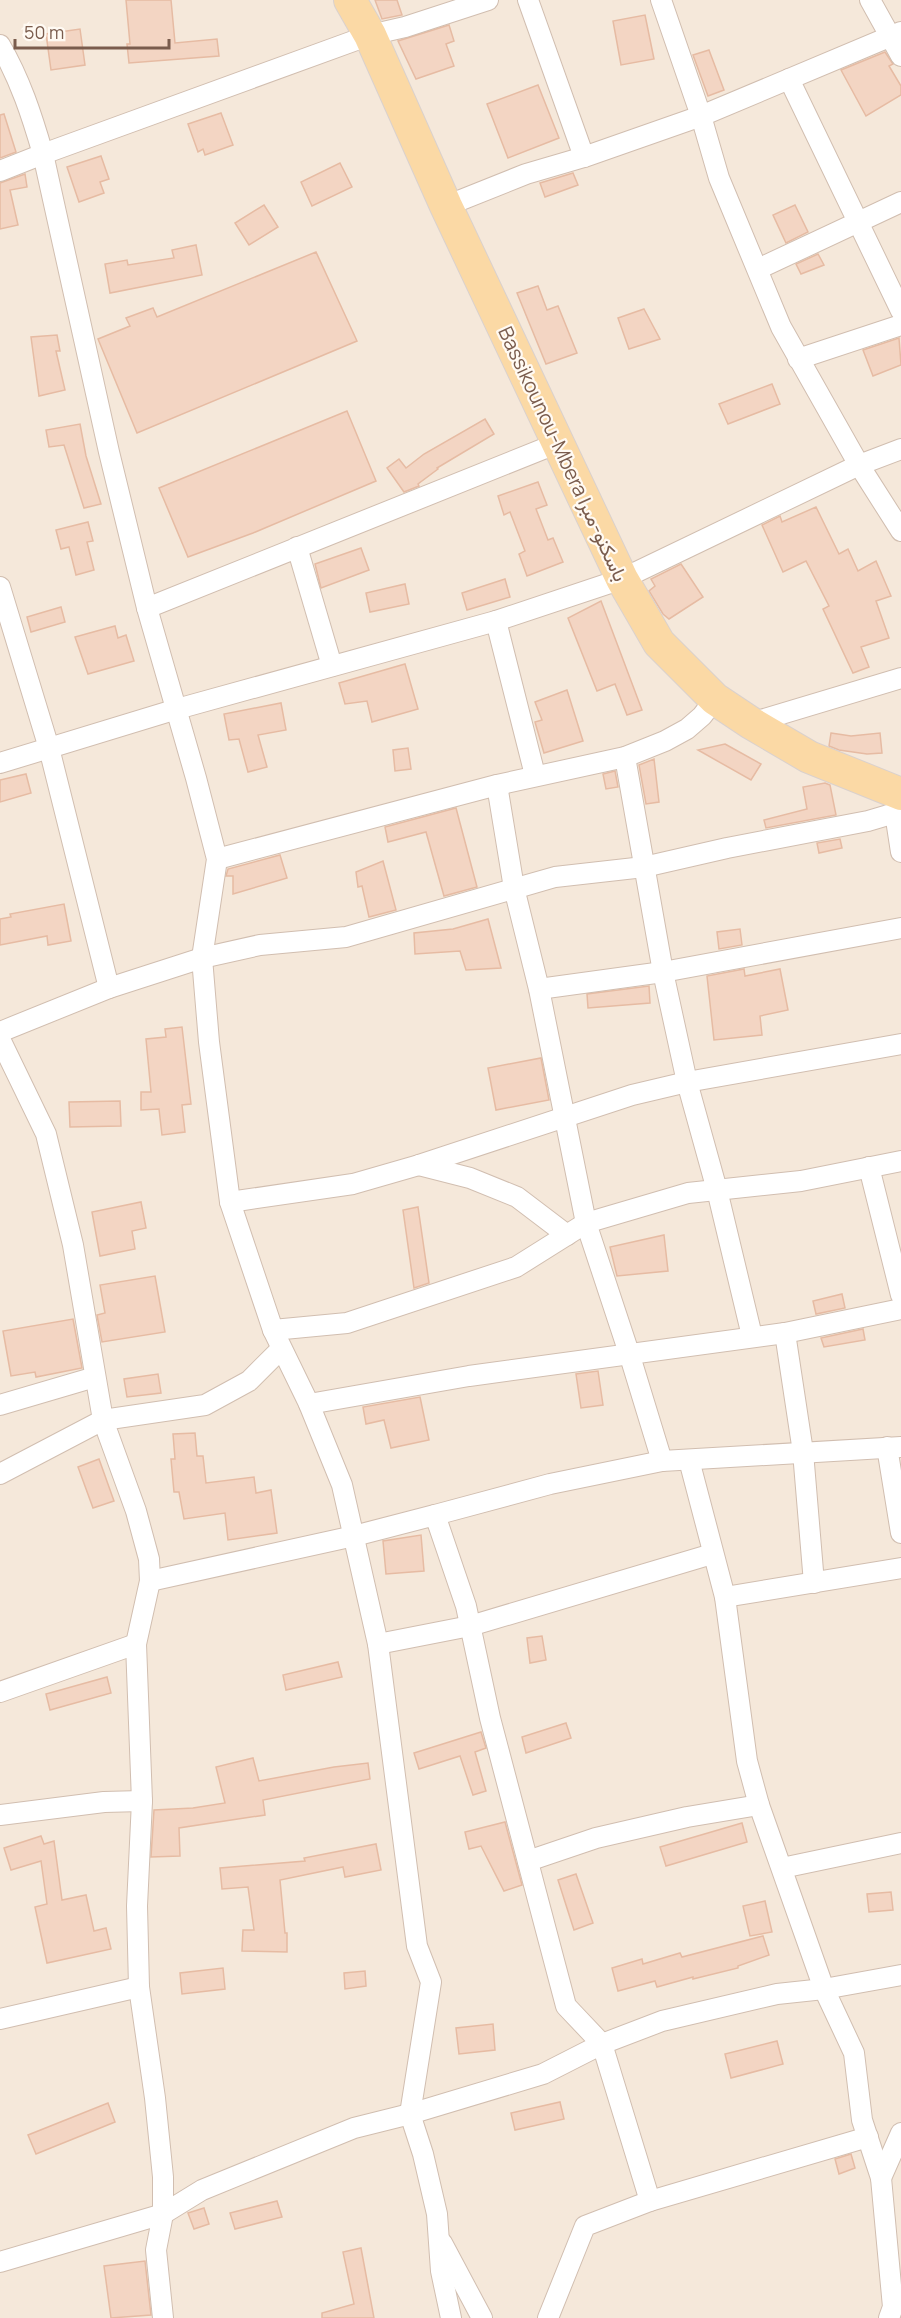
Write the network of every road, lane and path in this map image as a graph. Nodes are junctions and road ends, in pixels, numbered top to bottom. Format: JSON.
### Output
{"nodes":[{"id":1,"x":350,"y":0,"type":"edge"},
{"id":2,"x":488,"y":0,"type":"edge"},
{"id":3,"x":528,"y":0,"type":"edge"},
{"id":4,"x":661,"y":0,"type":"edge"},
{"id":5,"x":870,"y":0,"type":"edge"},
{"id":6,"x":895,"y":34,"type":"edge"},
{"id":7,"x":370,"y":35,"type":"junction"},
{"id":8,"x":0,"y":45,"type":"edge"},
{"id":9,"x":901,"y":56,"type":"edge"},
{"id":10,"x":789,"y":79,"type":"junction"},
{"id":11,"x":701,"y":116,"type":"junction"},
{"id":12,"x":43,"y":154,"type":"junction"},
{"id":13,"x":584,"y":157,"type":"junction"},
{"id":14,"x":0,"y":171,"type":"edge"},
{"id":15,"x":901,"y":202,"type":"edge"},
{"id":16,"x":446,"y":206,"type":"junction"},
{"id":17,"x":859,"y":222,"type":"junction"},
{"id":18,"x":758,"y":269,"type":"junction"},
{"id":19,"x":901,"y":311,"type":"edge"},
{"id":20,"x":901,"y":325,"type":"edge"},
{"id":21,"x":798,"y":359,"type":"junction"},
{"id":22,"x":558,"y":443,"type":"junction"},
{"id":23,"x":901,"y":449,"type":"edge"},
{"id":24,"x":859,"y":465,"type":"junction"},
{"id":25,"x":901,"y":531,"type":"edge"},
{"id":26,"x":297,"y":547,"type":"junction"},
{"id":27,"x":622,"y":579,"type":"junction"},
{"id":28,"x":0,"y":587,"type":"edge"},
{"id":29,"x":147,"y":608,"type":"junction"},
{"id":30,"x":496,"y":621,"type":"junction"},
{"id":31,"x":332,"y":666,"type":"junction"},
{"id":32,"x":901,"y":678,"type":"edge"},
{"id":33,"x":715,"y":699,"type":"junction"},
{"id":34,"x":177,"y":709,"type":"junction"},
{"id":35,"x":751,"y":723,"type":"junction"},
{"id":36,"x":49,"y":748,"type":"junction"},
{"id":37,"x":625,"y":757,"type":"junction"},
{"id":38,"x":0,"y":763,"type":"edge"},
{"id":39,"x":535,"y":775,"type":"junction"},
{"id":40,"x":497,"y":785,"type":"junction"},
{"id":41,"x":899,"y":803,"type":"edge"},
{"id":42,"x":901,"y":852,"type":"edge"},
{"id":43,"x":217,"y":859,"type":"junction"},
{"id":44,"x":644,"y":867,"type":"junction"},
{"id":45,"x":514,"y":888,"type":"junction"},
{"id":46,"x":901,"y":928,"type":"edge"},
{"id":47,"x":202,"y":958,"type":"junction"},
{"id":48,"x":663,"y":972,"type":"junction"},
{"id":49,"x":110,"y":988,"type":"junction"},
{"id":50,"x":539,"y":989,"type":"junction"},
{"id":51,"x":0,"y":1032,"type":"edge"},
{"id":52,"x":0,"y":1039,"type":"edge"},
{"id":53,"x":901,"y":1044,"type":"edge"},
{"id":54,"x":687,"y":1082,"type":"junction"},
{"id":55,"x":565,"y":1119,"type":"junction"},
{"id":56,"x":901,"y":1161,"type":"edge"},
{"id":57,"x":419,"y":1165,"type":"junction"},
{"id":58,"x":869,"y":1167,"type":"junction"},
{"id":59,"x":717,"y":1190,"type":"junction"},
{"id":60,"x":230,"y":1202,"type":"junction"},
{"id":61,"x":586,"y":1223,"type":"junction"},
{"id":62,"x":567,"y":1235,"type":"junction"},
{"id":63,"x":901,"y":1295,"type":"edge"},
{"id":64,"x":901,"y":1309,"type":"edge"},
{"id":65,"x":273,"y":1330,"type":"junction"},
{"id":66,"x":785,"y":1333,"type":"junction"},
{"id":67,"x":752,"y":1336,"type":"junction"},
{"id":68,"x":281,"y":1349,"type":"junction"},
{"id":69,"x":629,"y":1353,"type":"junction"},
{"id":70,"x":95,"y":1377,"type":"junction"},
{"id":71,"x":309,"y":1404,"type":"junction"},
{"id":72,"x":0,"y":1405,"type":"edge"},
{"id":73,"x":103,"y":1420,"type":"junction"},
{"id":74,"x":894,"y":1447,"type":"edge"},
{"id":75,"x":803,"y":1452,"type":"junction"},
{"id":76,"x":689,"y":1460,"type":"junction"},
{"id":77,"x":662,"y":1461,"type":"junction"},
{"id":78,"x":0,"y":1474,"type":"edge"},
{"id":79,"x":435,"y":1515,"type":"junction"},
{"id":80,"x":901,"y":1533,"type":"edge"},
{"id":81,"x":354,"y":1536,"type":"junction"},
{"id":82,"x":712,"y":1554,"type":"junction"},
{"id":83,"x":901,"y":1568,"type":"edge"},
{"id":84,"x":150,"y":1581,"type":"junction"},
{"id":85,"x":814,"y":1583,"type":"junction"},
{"id":86,"x":725,"y":1597,"type":"junction"},
{"id":87,"x":470,"y":1626,"type":"junction"},
{"id":88,"x":136,"y":1644,"type":"junction"},
{"id":89,"x":378,"y":1644,"type":"junction"},
{"id":90,"x":0,"y":1692,"type":"edge"},
{"id":91,"x":142,"y":1801,"type":"junction"},
{"id":92,"x":759,"y":1805,"type":"junction"},
{"id":93,"x":0,"y":1815,"type":"edge"},
{"id":94,"x":901,"y":1843,"type":"edge"},
{"id":95,"x":528,"y":1860,"type":"junction"},
{"id":96,"x":782,"y":1868,"type":"junction"},
{"id":97,"x":901,"y":1975,"type":"edge"},
{"id":98,"x":140,"y":1987,"type":"junction"},
{"id":99,"x":824,"y":1989,"type":"junction"},
{"id":100,"x":0,"y":2019,"type":"edge"},
{"id":101,"x":602,"y":2044,"type":"junction"},
{"id":102,"x":410,"y":2114,"type":"junction"},
{"id":103,"x":901,"y":2133,"type":"edge"},
{"id":104,"x":867,"y":2137,"type":"junction"},
{"id":105,"x":901,"y":2169,"type":"edge"},
{"id":106,"x":881,"y":2178,"type":"junction"},
{"id":107,"x":650,"y":2201,"type":"junction"},
{"id":108,"x":163,"y":2214,"type":"junction"},
{"id":109,"x":440,"y":2239,"type":"junction"},
{"id":110,"x":0,"y":2262,"type":"edge"},
{"id":111,"x":894,"y":2311,"type":"edge"},
{"id":112,"x":163,"y":2318,"type":"edge"},
{"id":113,"x":451,"y":2318,"type":"edge"},
{"id":114,"x":482,"y":2318,"type":"edge"},
{"id":115,"x":548,"y":2318,"type":"edge"}],
"edges":[{"from":1,"to":7,"type":"main road","name":"Bassikounou-Mbera باسكنو-مبرا"},
{"from":2,"to":7,"type":"street"},
{"from":3,"to":13,"type":"street"},
{"from":4,"to":11,"type":"street"},
{"from":5,"to":6,"type":"street"},
{"from":6,"to":9,"type":"street"},
{"from":6,"to":10,"type":"street"},
{"from":7,"to":12,"type":"street"},
{"from":7,"to":16,"type":"main road","name":"Bassikounou-Mbera باسكنو-مبرا"},
{"from":8,"to":12,"type":"street"},
{"from":10,"to":11,"type":"street"},
{"from":10,"to":17,"type":"street"},
{"from":11,"to":13,"type":"street"},
{"from":11,"to":18,"type":"street"},
{"from":12,"to":14,"type":"street"},
{"from":12,"to":29,"type":"street"},
{"from":13,"to":16,"type":"street"},
{"from":15,"to":17,"type":"street"},
{"from":16,"to":22,"type":"main road","name":"Bassikounou-Mbera باسكنو-مبرا"},
{"from":17,"to":18,"type":"street"},
{"from":17,"to":19,"type":"street"},
{"from":18,"to":21,"type":"street"},
{"from":20,"to":21,"type":"street"},
{"from":21,"to":24,"type":"street"},
{"from":22,"to":26,"type":"street"},
{"from":22,"to":27,"type":"main road","name":"Bassikounou-Mbera باسكنو-مبرا"},
{"from":23,"to":24,"type":"street"},
{"from":24,"to":25,"type":"street"},
{"from":24,"to":27,"type":"street"},
{"from":26,"to":29,"type":"street"},
{"from":26,"to":31,"type":"street"},
{"from":27,"to":30,"type":"street"},
{"from":27,"to":33,"type":"main road","name":"Bassikounou-Mbera باسكنو-مبرا"},
{"from":28,"to":36,"type":"street"},
{"from":29,"to":34,"type":"street"},
{"from":30,"to":31,"type":"street"},
{"from":30,"to":39,"type":"street"},
{"from":31,"to":34,"type":"street"},
{"from":32,"to":35,"type":"street"},
{"from":33,"to":35,"type":"main road","name":"Bassikounou-Mbera باسكنو-مبرا"},
{"from":33,"to":37,"type":"street"},
{"from":34,"to":36,"type":"street"},
{"from":34,"to":43,"type":"street"},
{"from":35,"to":41,"type":"main road","name":"Bassikounou-Mbera باسكنو-مبرا"},
{"from":36,"to":38,"type":"street"},
{"from":36,"to":49,"type":"street"},
{"from":37,"to":39,"type":"street"},
{"from":37,"to":44,"type":"street"},
{"from":39,"to":40,"type":"street"},
{"from":40,"to":43,"type":"street"},
{"from":40,"to":45,"type":"street"},
{"from":41,"to":42,"type":"street"},
{"from":41,"to":44,"type":"street"},
{"from":43,"to":47,"type":"street"},
{"from":44,"to":45,"type":"street"},
{"from":44,"to":48,"type":"street"},
{"from":45,"to":47,"type":"street"},
{"from":45,"to":50,"type":"street"},
{"from":46,"to":48,"type":"street"},
{"from":47,"to":49,"type":"street"},
{"from":47,"to":60,"type":"street"},
{"from":48,"to":50,"type":"street"},
{"from":48,"to":54,"type":"street"},
{"from":49,"to":51,"type":"street"},
{"from":50,"to":55,"type":"street"},
{"from":52,"to":70,"type":"street"},
{"from":53,"to":54,"type":"street"},
{"from":54,"to":55,"type":"street"},
{"from":54,"to":59,"type":"street"},
{"from":55,"to":57,"type":"street"},
{"from":55,"to":61,"type":"street"},
{"from":56,"to":58,"type":"street"},
{"from":57,"to":60,"type":"street"},
{"from":57,"to":62,"type":"street"},
{"from":58,"to":59,"type":"street"},
{"from":58,"to":63,"type":"street"},
{"from":59,"to":61,"type":"street"},
{"from":59,"to":67,"type":"street"},
{"from":60,"to":65,"type":"street"},
{"from":61,"to":62,"type":"street"},
{"from":61,"to":69,"type":"street"},
{"from":62,"to":65,"type":"street"},
{"from":64,"to":66,"type":"street"},
{"from":65,"to":68,"type":"street"},
{"from":66,"to":67,"type":"street"},
{"from":66,"to":75,"type":"street"},
{"from":67,"to":69,"type":"street"},
{"from":68,"to":71,"type":"street"},
{"from":68,"to":73,"type":"street"},
{"from":69,"to":71,"type":"street"},
{"from":69,"to":77,"type":"street"},
{"from":70,"to":72,"type":"street"},
{"from":70,"to":73,"type":"street"},
{"from":71,"to":81,"type":"street"},
{"from":73,"to":78,"type":"street"},
{"from":73,"to":84,"type":"street"},
{"from":74,"to":75,"type":"street"},
{"from":74,"to":80,"type":"street"},
{"from":75,"to":76,"type":"street"},
{"from":75,"to":85,"type":"street"},
{"from":76,"to":77,"type":"street"},
{"from":76,"to":82,"type":"street"},
{"from":77,"to":79,"type":"street"},
{"from":79,"to":81,"type":"street"},
{"from":79,"to":87,"type":"street"},
{"from":81,"to":84,"type":"street"},
{"from":81,"to":89,"type":"street"},
{"from":82,"to":86,"type":"street"},
{"from":82,"to":87,"type":"street"},
{"from":83,"to":85,"type":"street"},
{"from":84,"to":88,"type":"street"},
{"from":85,"to":86,"type":"street"},
{"from":86,"to":92,"type":"street"},
{"from":87,"to":89,"type":"street"},
{"from":87,"to":95,"type":"street"},
{"from":88,"to":90,"type":"street"},
{"from":88,"to":91,"type":"street"},
{"from":89,"to":102,"type":"street"},
{"from":91,"to":93,"type":"street"},
{"from":91,"to":98,"type":"street"},
{"from":92,"to":95,"type":"street"},
{"from":92,"to":96,"type":"street"},
{"from":94,"to":96,"type":"street"},
{"from":95,"to":101,"type":"street"},
{"from":96,"to":99,"type":"street"},
{"from":97,"to":99,"type":"street"},
{"from":98,"to":100,"type":"street"},
{"from":98,"to":108,"type":"street"},
{"from":99,"to":101,"type":"street"},
{"from":99,"to":104,"type":"street"},
{"from":101,"to":102,"type":"street"},
{"from":101,"to":107,"type":"street"},
{"from":102,"to":108,"type":"street"},
{"from":102,"to":109,"type":"street"},
{"from":103,"to":106,"type":"street"},
{"from":104,"to":106,"type":"street"},
{"from":104,"to":107,"type":"street"},
{"from":105,"to":106,"type":"street"},
{"from":106,"to":111,"type":"street"},
{"from":107,"to":115,"type":"street"},
{"from":108,"to":110,"type":"street"},
{"from":108,"to":112,"type":"street"},
{"from":109,"to":113,"type":"street"},
{"from":109,"to":114,"type":"street"}]}
